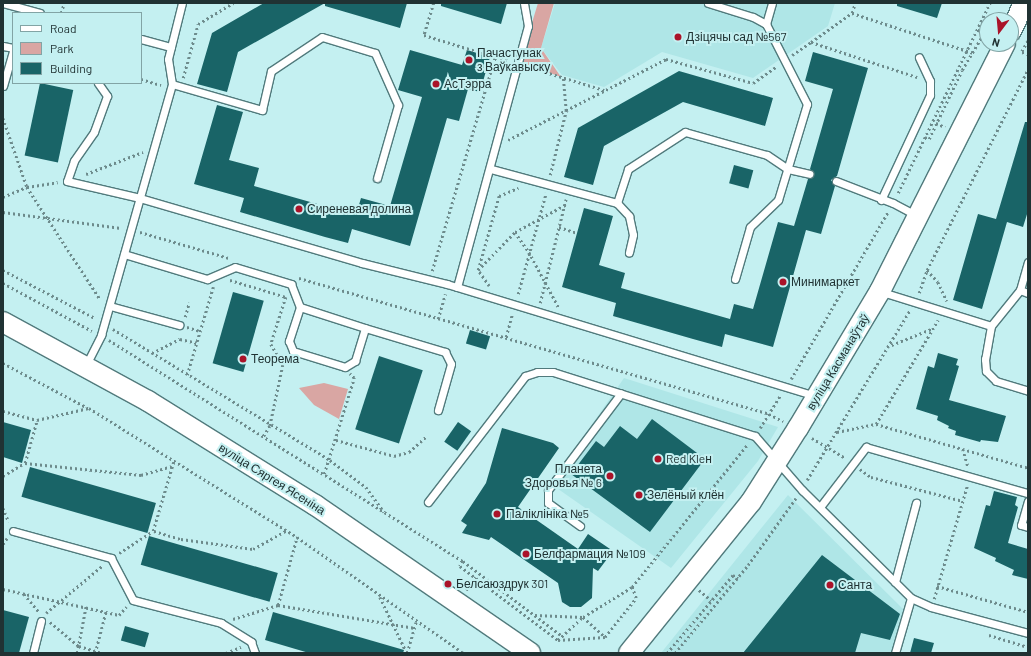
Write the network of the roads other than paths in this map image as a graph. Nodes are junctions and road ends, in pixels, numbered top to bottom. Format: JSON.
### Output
{"nodes":[{"id":1,"x":3,"y":3,"type":"edge"},
{"id":2,"x":182,"y":3,"type":"edge"},
{"id":3,"x":524,"y":3,"type":"edge"},
{"id":4,"x":708,"y":3,"type":"edge"},
{"id":5,"x":772,"y":3,"type":"edge"},
{"id":6,"x":1024,"y":3,"type":"edge"},
{"id":7,"x":36,"y":12,"type":"edge"},
{"id":8,"x":1019,"y":14,"type":"edge"},
{"id":9,"x":766,"y":24,"type":"junction"},
{"id":10,"x":142,"y":39,"type":"edge"},
{"id":11,"x":170,"y":47,"type":"junction"},
{"id":12,"x":1001,"y":52,"type":"edge"},
{"id":13,"x":12,"y":54,"type":"edge"},
{"id":14,"x":918,"y":57,"type":"dead end"},
{"id":15,"x":99,"y":84,"type":"edge"},
{"id":16,"x":3,"y":86,"type":"edge"},
{"id":17,"x":172,"y":86,"type":"junction"},
{"id":18,"x":491,"y":169,"type":"junction"},
{"id":19,"x":788,"y":169,"type":"junction"},
{"id":20,"x":809,"y":174,"type":"dead end"},
{"id":21,"x":377,"y":178,"type":"dead end"},
{"id":22,"x":836,"y":181,"type":"dead end"},
{"id":23,"x":140,"y":198,"type":"junction"},
{"id":24,"x":881,"y":200,"type":"junction"},
{"id":25,"x":617,"y":203,"type":"junction"},
{"id":26,"x":918,"y":216,"type":"junction"},
{"id":27,"x":629,"y":253,"type":"dead end"},
{"id":28,"x":124,"y":254,"type":"junction"},
{"id":29,"x":1028,"y":262,"type":"edge"},
{"id":30,"x":735,"y":280,"type":"dead end"},
{"id":31,"x":457,"y":287,"type":"junction"},
{"id":32,"x":1020,"y":290,"type":"junction"},
{"id":33,"x":880,"y":291,"type":"junction"},
{"id":34,"x":1028,"y":293,"type":"edge"},
{"id":35,"x":107,"y":305,"type":"junction"},
{"id":36,"x":300,"y":308,"type":"junction"},
{"id":37,"x":3,"y":322,"type":"edge"},
{"id":38,"x":181,"y":326,"type":"road end"},
{"id":39,"x":991,"y":326,"type":"junction"},
{"id":40,"x":365,"y":328,"type":"junction"},
{"id":41,"x":86,"y":365,"type":"junction"},
{"id":42,"x":1028,"y":391,"type":"edge"},
{"id":43,"x":621,"y":393,"type":"junction"},
{"id":44,"x":818,"y":396,"type":"junction"},
{"id":45,"x":438,"y":410,"type":"dead end"},
{"id":46,"x":777,"y":463,"type":"junction"},
{"id":47,"x":1028,"y":493,"type":"edge"},
{"id":48,"x":1028,"y":501,"type":"edge"},
{"id":49,"x":428,"y":502,"type":"dead end"},
{"id":50,"x":916,"y":503,"type":"dead end"},
{"id":51,"x":820,"y":507,"type":"junction"},
{"id":52,"x":580,"y":526,"type":"dead end"},
{"id":53,"x":1028,"y":527,"type":"edge"},
{"id":54,"x":13,"y":531,"type":"dead end"},
{"id":55,"x":895,"y":582,"type":"junction"},
{"id":56,"x":911,"y":598,"type":"junction"},
{"id":57,"x":42,"y":618,"type":"road end"},
{"id":58,"x":1028,"y":634,"type":"edge"},
{"id":59,"x":33,"y":653,"type":"edge"},
{"id":60,"x":255,"y":653,"type":"edge"},
{"id":61,"x":530,"y":653,"type":"edge"},
{"id":62,"x":629,"y":653,"type":"edge"},
{"id":63,"x":895,"y":653,"type":"edge"}],
"edges":[{"from":1,"to":7,"type":"lane"},
{"from":2,"to":11,"type":"lane"},
{"from":3,"to":18,"type":"lane"},
{"from":4,"to":9,"type":"lane"},
{"from":5,"to":9,"type":"lane"},
{"from":6,"to":8,"type":"street"},
{"from":9,"to":19,"type":"lane"},
{"from":10,"to":11,"type":"lane"},
{"from":11,"to":17,"type":"lane"},
{"from":12,"to":26,"type":"street","name":"вуліца Касманаўтаў"},
{"from":13,"to":16,"type":"lane"},
{"from":14,"to":24,"type":"lane"},
{"from":15,"to":23,"type":"lane"},
{"from":17,"to":21,"type":"lane"},
{"from":17,"to":23,"type":"lane"},
{"from":18,"to":25,"type":"lane"},
{"from":18,"to":31,"type":"lane"},
{"from":19,"to":20,"type":"lane"},
{"from":19,"to":25,"type":"lane"},
{"from":19,"to":30,"type":"lane"},
{"from":22,"to":24,"type":"lane"},
{"from":23,"to":28,"type":"lane"},
{"from":23,"to":31,"type":"lane"},
{"from":24,"to":26,"type":"lane"},
{"from":25,"to":27,"type":"lane"},
{"from":26,"to":33,"type":"street","name":"вуліца Касманаўтаў"},
{"from":28,"to":35,"type":"lane"},
{"from":28,"to":36,"type":"lane"},
{"from":29,"to":32,"type":"lane"},
{"from":31,"to":44,"type":"lane"},
{"from":32,"to":34,"type":"lane"},
{"from":32,"to":39,"type":"lane"},
{"from":33,"to":39,"type":"lane"},
{"from":33,"to":44,"type":"street","name":"вуліца Касманаўтаў"},
{"from":35,"to":38,"type":"lane"},
{"from":35,"to":41,"type":"lane"},
{"from":36,"to":40,"type":"lane"},
{"from":36,"to":40,"type":"lane"},
{"from":37,"to":41,"type":"street","name":"вуліца Сяргея Ясеніна"},
{"from":39,"to":42,"type":"lane"},
{"from":40,"to":45,"type":"lane"},
{"from":41,"to":61,"type":"street","name":"вуліца Сяргея Ясеніна"},
{"from":43,"to":46,"type":"lane"},
{"from":43,"to":49,"type":"lane"},
{"from":43,"to":52,"type":"lane"},
{"from":44,"to":46,"type":"street","name":"вуліца Касманаўтаў"},
{"from":46,"to":51,"type":"lane"},
{"from":46,"to":62,"type":"street","name":"вуліца Касманаўтаў"},
{"from":47,"to":51,"type":"lane"},
{"from":48,"to":53,"type":"lane"},
{"from":50,"to":55,"type":"lane"},
{"from":51,"to":55,"type":"lane"},
{"from":54,"to":60,"type":"lane"},
{"from":55,"to":56,"type":"lane"},
{"from":56,"to":58,"type":"lane"},
{"from":56,"to":63,"type":"lane"},
{"from":57,"to":59,"type":"lane"}]}
